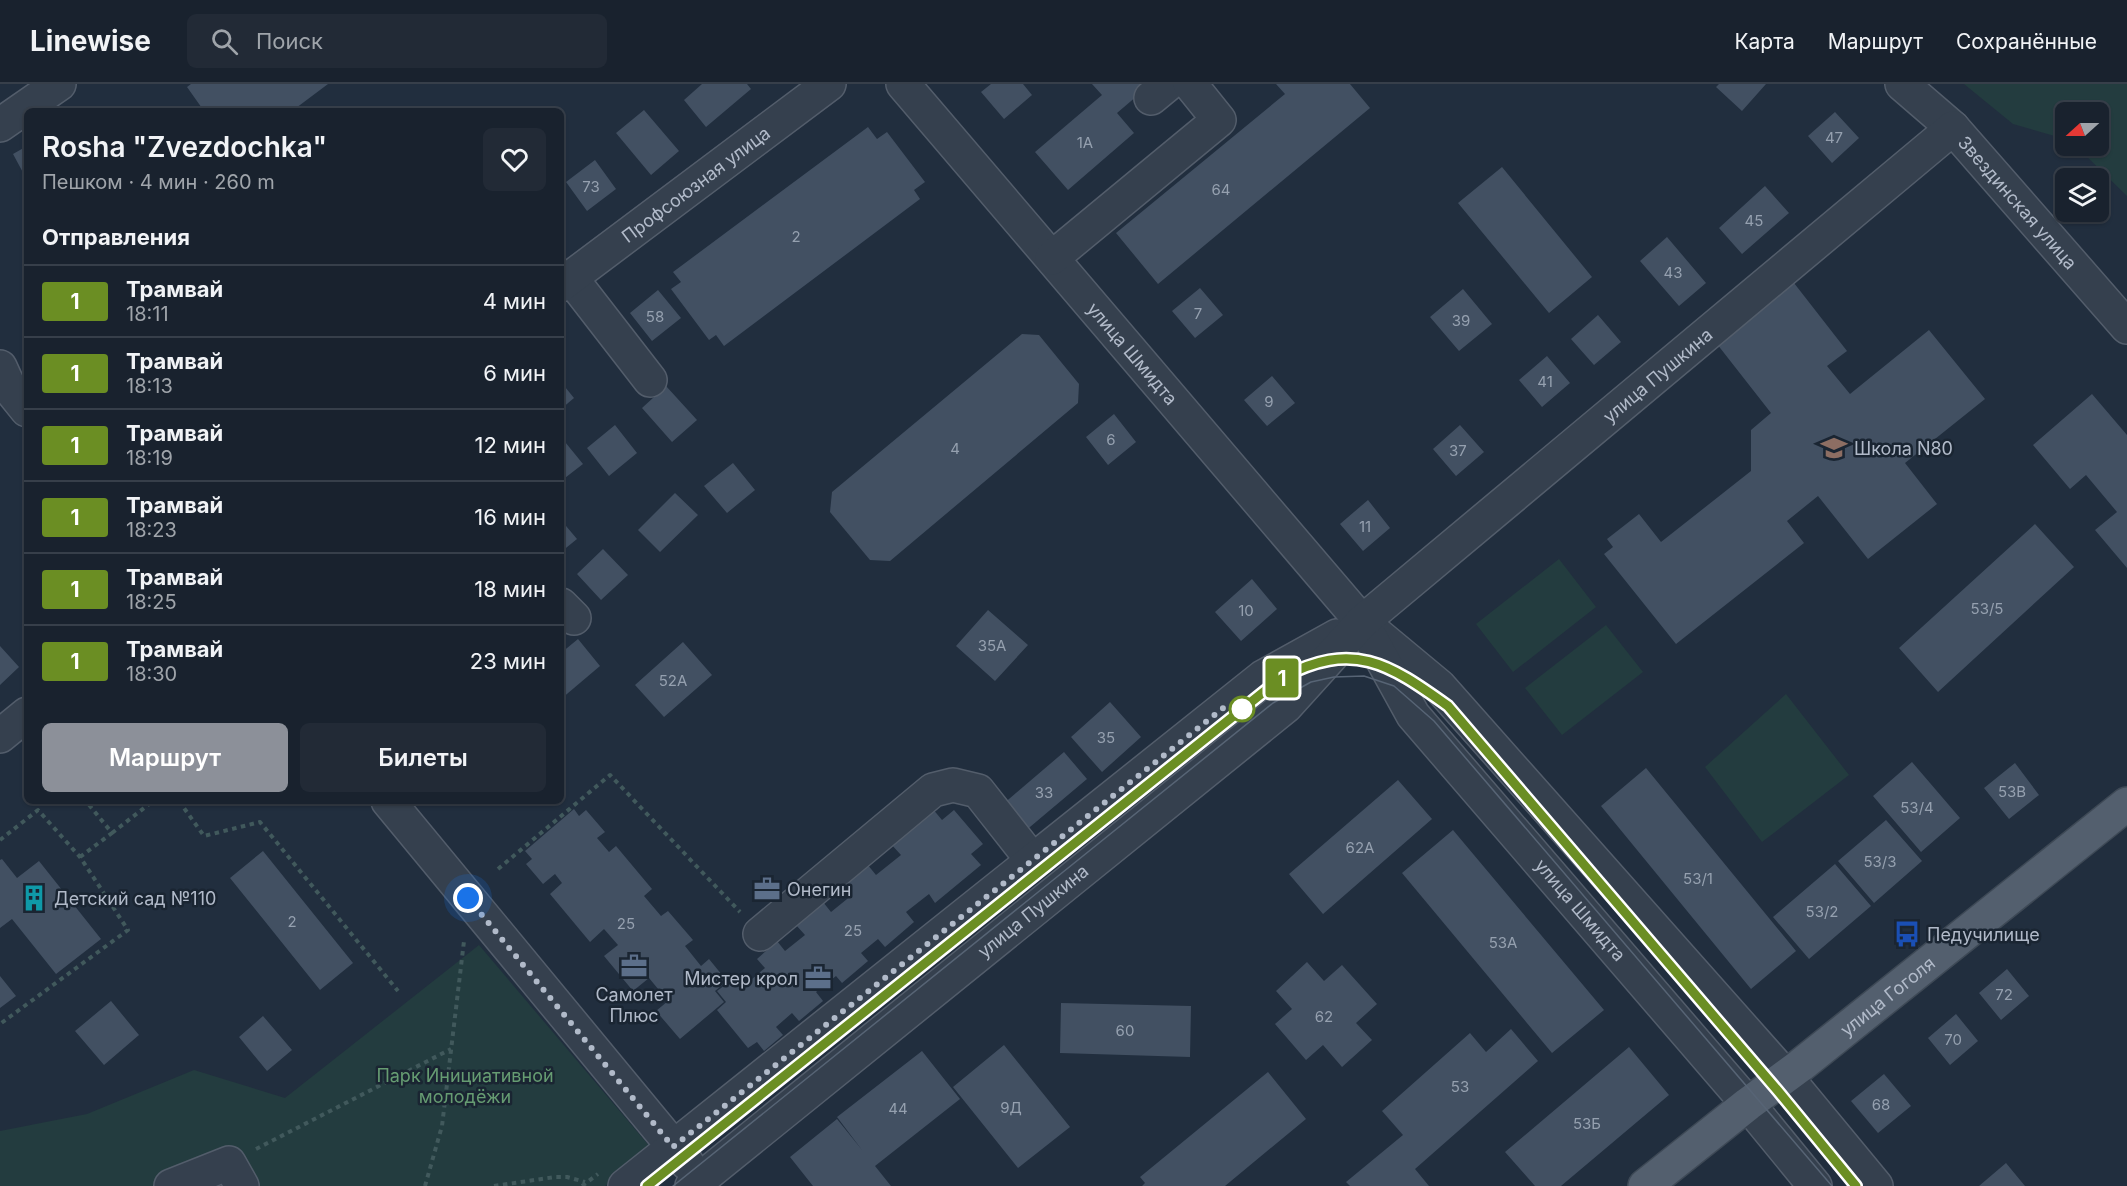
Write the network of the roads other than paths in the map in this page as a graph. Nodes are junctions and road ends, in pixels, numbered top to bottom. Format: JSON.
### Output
{"nodes":[{"id":1,"x":59,"y":84,"type":"edge"},
{"id":2,"x":829,"y":84,"type":"edge"},
{"id":3,"x":903,"y":84,"type":"edge"},
{"id":4,"x":1190,"y":84,"type":"edge"},
{"id":5,"x":1902,"y":84,"type":"edge"},
{"id":6,"x":24,"y":108,"type":"edge"},
{"id":7,"x":24,"y":108,"type":"edge"},
{"id":8,"x":0,"y":125,"type":"edge"},
{"id":9,"x":1953,"y":128,"type":"junction"},
{"id":10,"x":1052,"y":258,"type":"junction"},
{"id":11,"x":566,"y":281,"type":"edge"},
{"id":12,"x":2127,"y":327,"type":"edge"},
{"id":13,"x":0,"y":368,"type":"edge"},
{"id":14,"x":650,"y":380,"type":"dead end"},
{"id":15,"x":24,"y":406,"type":"edge"},
{"id":16,"x":1362,"y":622,"type":"junction"},
{"id":17,"x":24,"y":716,"type":"edge"},
{"id":18,"x":0,"y":736,"type":"edge"},
{"id":19,"x":390,"y":804,"type":"edge"},
{"id":20,"x":2127,"y":804,"type":"edge"},
{"id":21,"x":1033,"y":861,"type":"junction"},
{"id":22,"x":760,"y":934,"type":"road end"},
{"id":23,"x":1786,"y":1077,"type":"junction"},
{"id":24,"x":1748,"y":1104,"type":"junction"},
{"id":25,"x":673,"y":1147,"type":"junction"},
{"id":26,"x":235,"y":1175,"type":"edge"},
{"id":27,"x":699,"y":1184,"type":"edge"},
{"id":28,"x":171,"y":1186,"type":"edge"},
{"id":29,"x":625,"y":1186,"type":"edge"},
{"id":30,"x":1645,"y":1186,"type":"edge"},
{"id":31,"x":1815,"y":1186,"type":"edge"},
{"id":32,"x":1876,"y":1186,"type":"edge"}],
"edges":[{"from":1,"to":6,"type":"street"},
{"from":2,"to":11,"type":"street","name":"Профсоюзная улица"},
{"from":3,"to":10,"type":"street","name":"улица Шмидта"},
{"from":4,"to":10,"type":"street"},
{"from":5,"to":9,"type":"street","name":"Звездинская улица"},
{"from":7,"to":8,"type":"street"},
{"from":9,"to":12,"type":"street","name":"Звездинская улица"},
{"from":9,"to":16,"type":"street","name":"улица Пушкина"},
{"from":10,"to":16,"type":"street","name":"улица Шмидта"},
{"from":11,"to":14,"type":"street"},
{"from":13,"to":15,"type":"street"},
{"from":16,"to":21,"type":"street","name":"улица Пушкина"},
{"from":16,"to":23,"type":"street","name":"улица Шмидта"},
{"from":16,"to":24,"type":"street","name":"улица Шмидта"},
{"from":16,"to":27,"type":"street","name":"улица Пушкина"},
{"from":17,"to":18,"type":"street"},
{"from":19,"to":25,"type":"street"},
{"from":20,"to":23,"type":"main road","name":"улица Гоголя"},
{"from":21,"to":22,"type":"street"},
{"from":21,"to":25,"type":"street","name":"улица Пушкина"},
{"from":23,"to":24,"type":"main road","name":"улица Гоголя"},
{"from":23,"to":32,"type":"street","name":"улица Шмидта"},
{"from":24,"to":30,"type":"main road","name":"улица Гоголя"},
{"from":24,"to":31,"type":"street","name":"улица Шмидта"},
{"from":25,"to":27,"type":"street"},
{"from":25,"to":29,"type":"street","name":"улица Пушкина"},
{"from":26,"to":28,"type":"street"}]}
